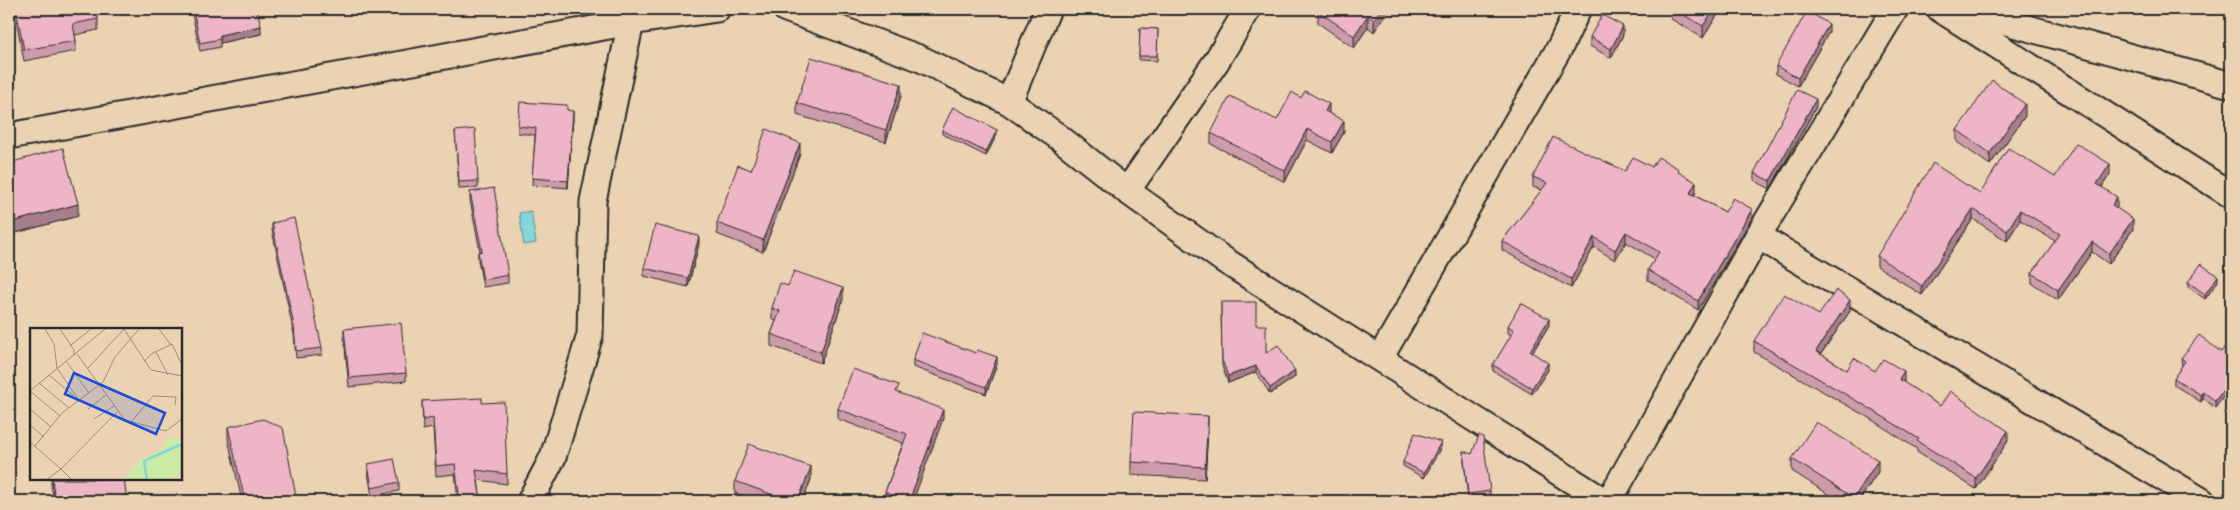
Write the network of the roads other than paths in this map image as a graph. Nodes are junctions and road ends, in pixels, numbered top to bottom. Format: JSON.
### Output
{"nodes":[{"id":1,"x":717,"y":9,"type":"edge"},
{"id":2,"x":786,"y":9,"type":"edge"},
{"id":3,"x":1048,"y":9,"type":"edge"},
{"id":4,"x":1248,"y":9,"type":"edge"},
{"id":5,"x":1578,"y":9,"type":"edge"},
{"id":6,"x":1895,"y":9,"type":"edge"},
{"id":7,"x":1940,"y":9,"type":"edge"},
{"id":8,"x":1960,"y":9,"type":"edge"},
{"id":9,"x":631,"y":22,"type":"junction"},
{"id":10,"x":2231,"y":85,"type":"edge"},
{"id":11,"x":1008,"y":102,"type":"junction"},
{"id":12,"x":9,"y":136,"type":"edge"},
{"id":13,"x":1127,"y":191,"type":"junction"},
{"id":14,"x":2231,"y":195,"type":"edge"},
{"id":15,"x":1758,"y":236,"type":"junction"},
{"id":16,"x":1380,"y":358,"type":"junction"},
{"id":17,"x":530,"y":501,"type":"edge"},
{"id":18,"x":1604,"y":501,"type":"edge"},
{"id":19,"x":1609,"y":501,"type":"edge"},
{"id":20,"x":2202,"y":501,"type":"edge"}],
"edges":[{"from":1,"to":9,"type":"street"},
{"from":2,"to":11,"type":"street"},
{"from":3,"to":11,"type":"street"},
{"from":4,"to":13,"type":"street"},
{"from":5,"to":16,"type":"street"},
{"from":6,"to":15,"type":"street"},
{"from":7,"to":14,"type":"street"},
{"from":8,"to":10,"type":"street"},
{"from":9,"to":12,"type":"street"},
{"from":9,"to":17,"type":"street"},
{"from":11,"to":13,"type":"street"},
{"from":13,"to":16,"type":"street"},
{"from":15,"to":19,"type":"street"},
{"from":15,"to":20,"type":"street"},
{"from":16,"to":18,"type":"street"}]}
